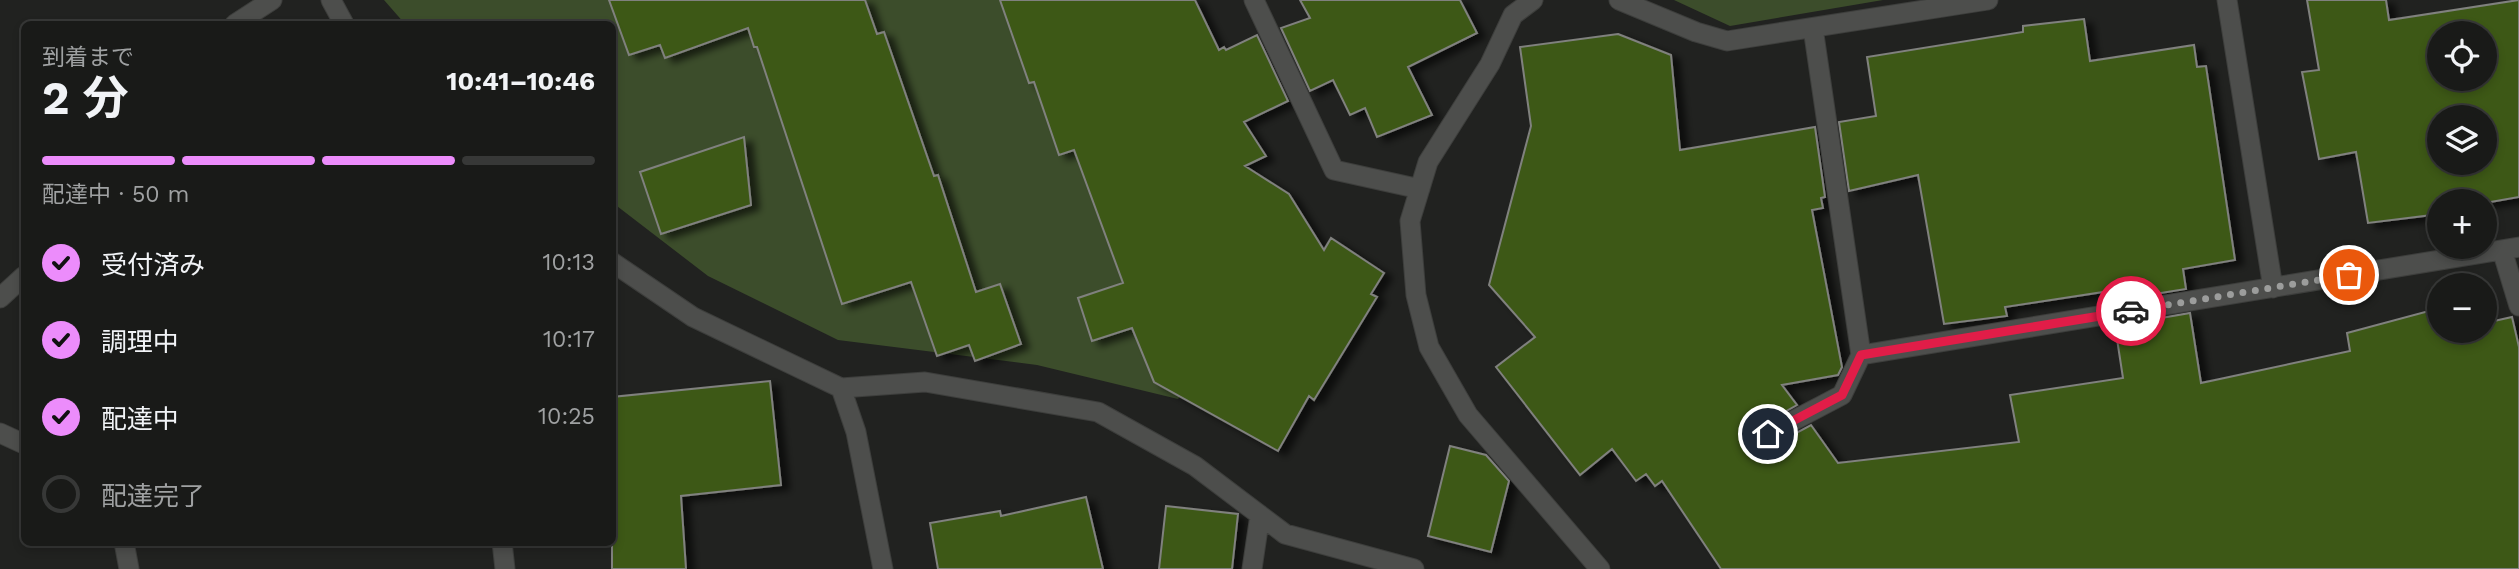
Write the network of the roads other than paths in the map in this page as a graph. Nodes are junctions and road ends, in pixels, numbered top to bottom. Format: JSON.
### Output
{"nodes":[{"id":1,"x":272,"y":0,"type":"edge"},
{"id":2,"x":331,"y":0,"type":"edge"},
{"id":3,"x":1254,"y":0,"type":"edge"},
{"id":4,"x":1533,"y":0,"type":"edge"},
{"id":5,"x":1619,"y":0,"type":"edge"},
{"id":6,"x":1988,"y":0,"type":"edge"},
{"id":7,"x":2227,"y":0,"type":"edge"},
{"id":8,"x":240,"y":21,"type":"edge"},
{"id":9,"x":342,"y":21,"type":"edge"},
{"id":10,"x":1813,"y":28,"type":"junction"},
{"id":11,"x":1420,"y":189,"type":"junction"},
{"id":12,"x":2510,"y":249,"type":"edge"},
{"id":13,"x":616,"y":265,"type":"edge"},
{"id":14,"x":21,"y":279,"type":"edge"},
{"id":15,"x":2273,"y":288,"type":"junction"},
{"id":16,"x":0,"y":298,"type":"edge"},
{"id":17,"x":2519,"y":306,"type":"edge"},
{"id":18,"x":1861,"y":355,"type":"junction"},
{"id":19,"x":841,"y":388,"type":"junction"},
{"id":20,"x":0,"y":433,"type":"edge"},
{"id":21,"x":1768,"y":434,"type":"dead end"},
{"id":22,"x":21,"y":443,"type":"edge"},
{"id":23,"x":1259,"y":515,"type":"junction"},
{"id":24,"x":125,"y":546,"type":"edge"},
{"id":25,"x":502,"y":546,"type":"edge"},
{"id":26,"x":129,"y":569,"type":"edge"},
{"id":27,"x":505,"y":569,"type":"edge"},
{"id":28,"x":883,"y":569,"type":"edge"},
{"id":29,"x":1252,"y":569,"type":"edge"},
{"id":30,"x":1414,"y":569,"type":"edge"},
{"id":31,"x":1600,"y":569,"type":"edge"}],
"edges":[{"from":1,"to":8,"type":"street"},
{"from":2,"to":9,"type":"street"},
{"from":3,"to":11,"type":"street"},
{"from":4,"to":11,"type":"street"},
{"from":5,"to":10,"type":"street"},
{"from":6,"to":10,"type":"street"},
{"from":7,"to":15,"type":"street"},
{"from":10,"to":18,"type":"street"},
{"from":11,"to":31,"type":"street"},
{"from":12,"to":15,"type":"street"},
{"from":12,"to":17,"type":"street"},
{"from":13,"to":19,"type":"street"},
{"from":14,"to":16,"type":"street"},
{"from":15,"to":18,"type":"street"},
{"from":18,"to":21,"type":"street"},
{"from":19,"to":23,"type":"street"},
{"from":19,"to":28,"type":"street"},
{"from":20,"to":22,"type":"street"},
{"from":23,"to":29,"type":"street"},
{"from":23,"to":30,"type":"street"},
{"from":24,"to":26,"type":"street"},
{"from":25,"to":27,"type":"street"}]}
